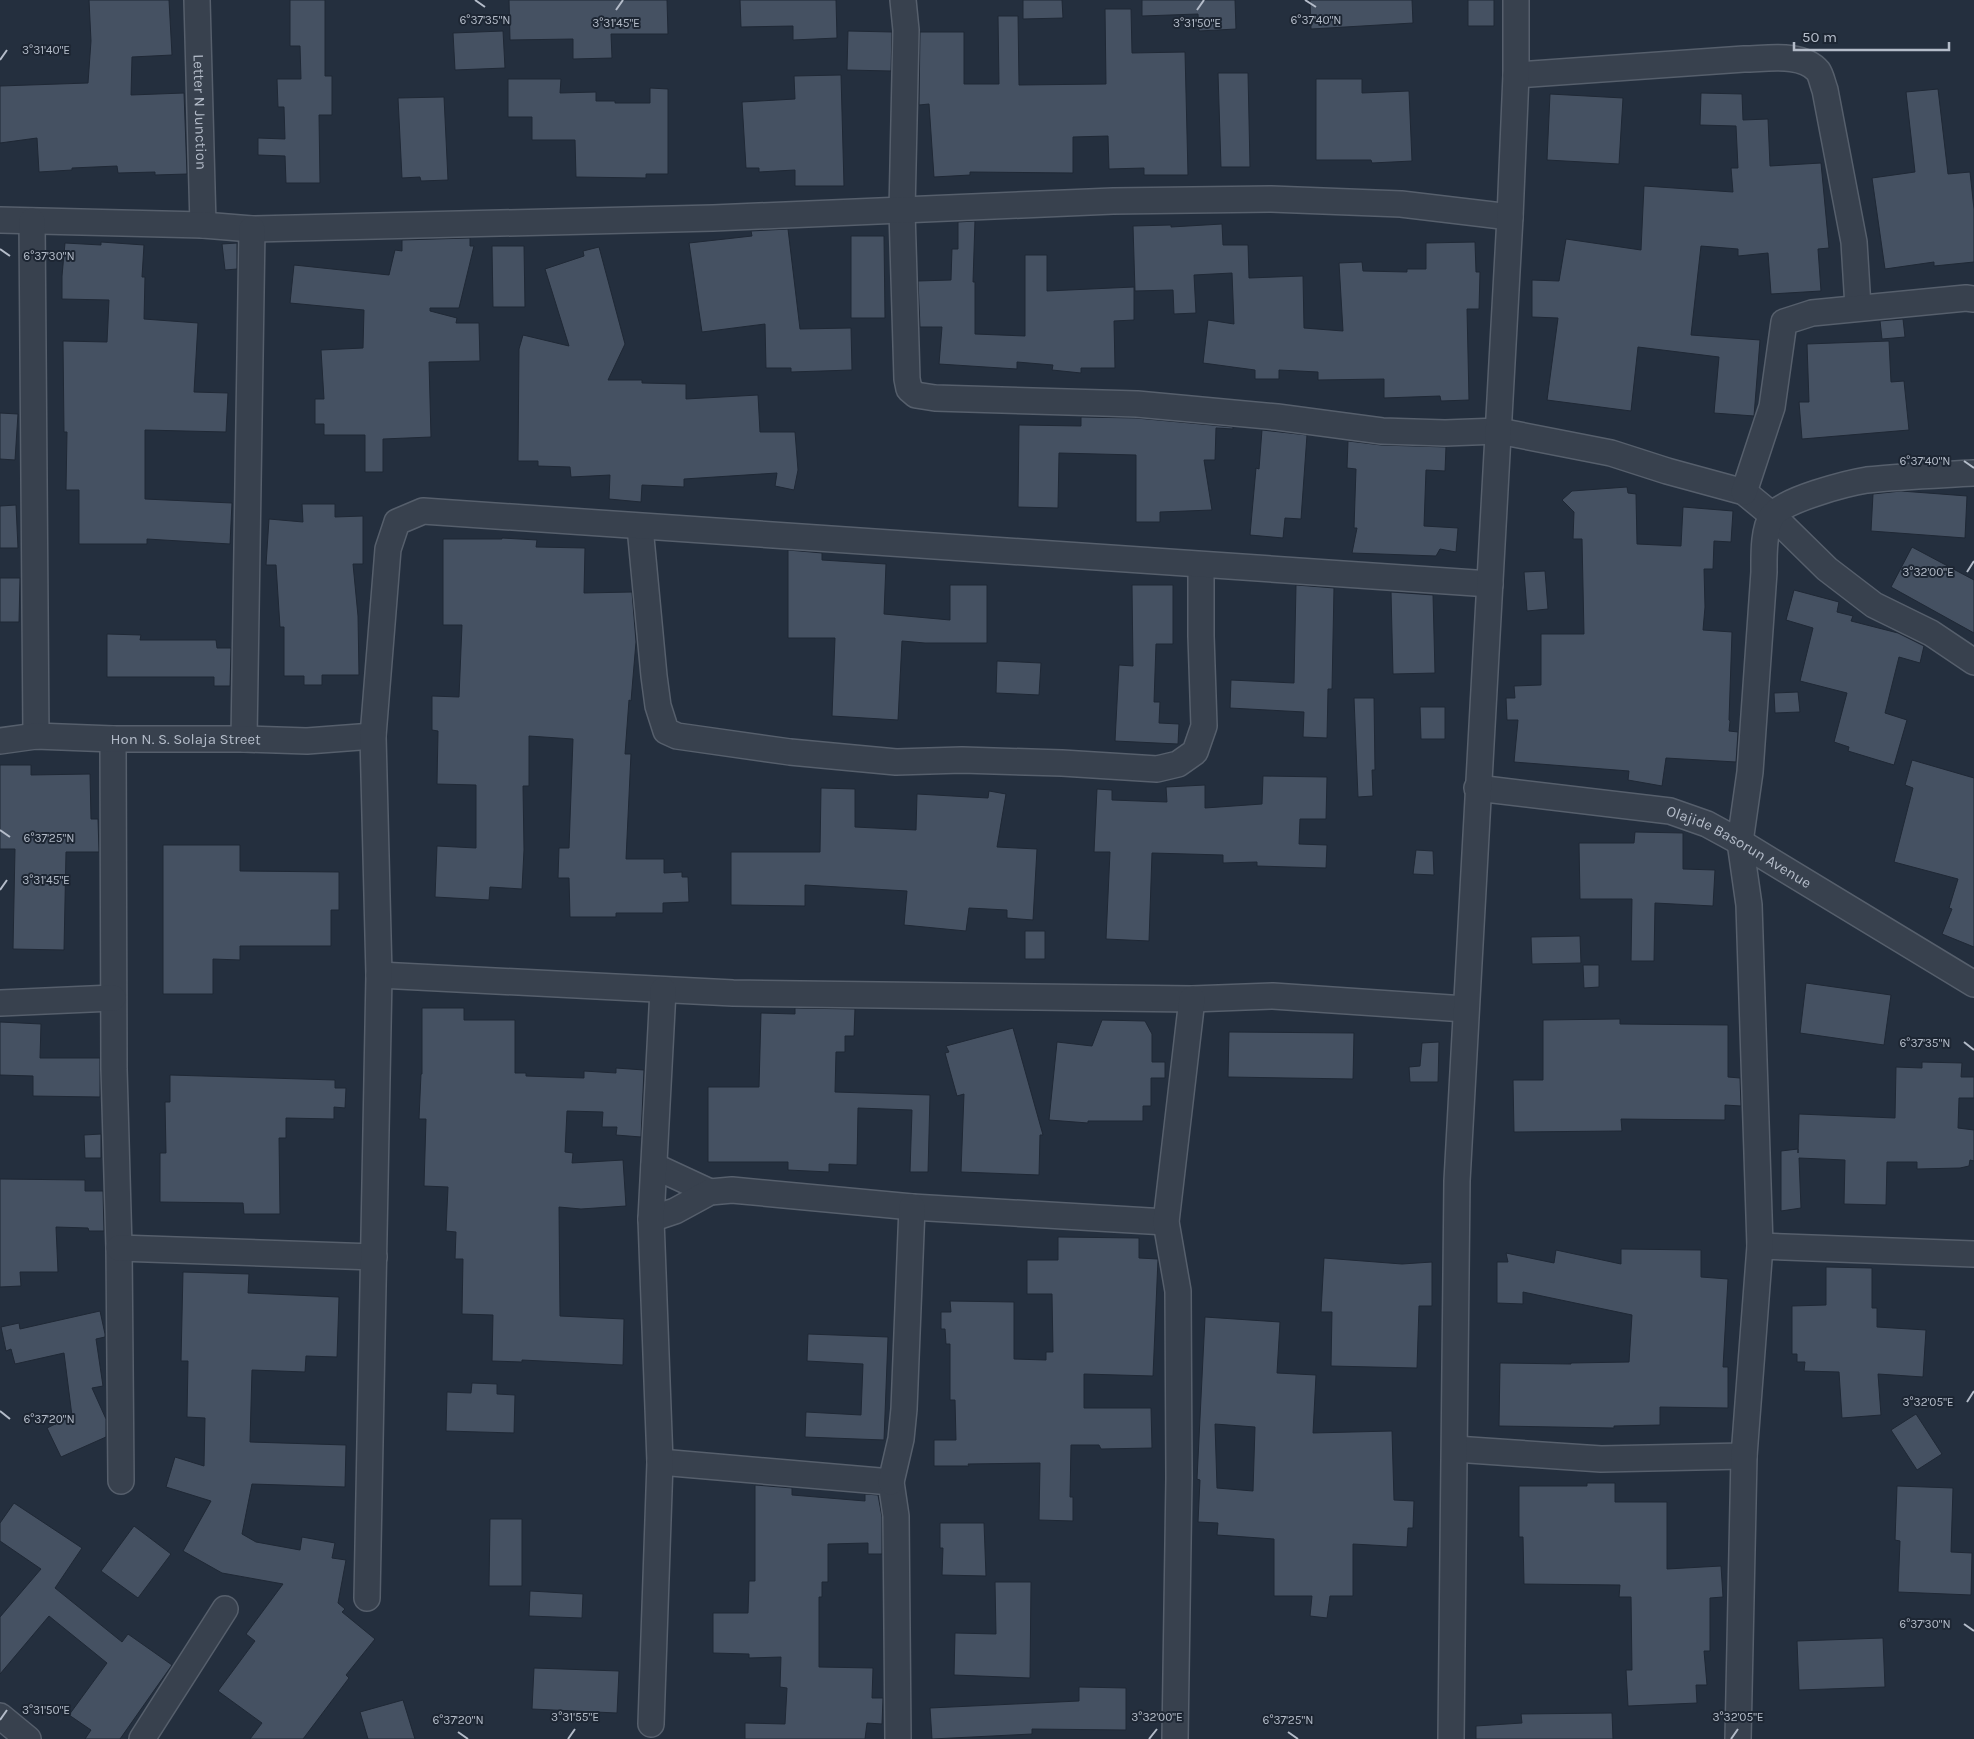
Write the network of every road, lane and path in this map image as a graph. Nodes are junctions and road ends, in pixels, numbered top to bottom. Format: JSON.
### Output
{"nodes":[{"id":1,"x":197,"y":0,"type":"edge"},
{"id":2,"x":903,"y":0,"type":"edge"},
{"id":3,"x":1516,"y":0,"type":"edge"},
{"id":4,"x":1516,"y":75,"type":"junction"},
{"id":5,"x":902,"y":211,"type":"junction"},
{"id":6,"x":1510,"y":217,"type":"junction"},
{"id":7,"x":0,"y":220,"type":"edge"},
{"id":8,"x":32,"y":221,"type":"junction"},
{"id":9,"x":203,"y":225,"type":"junction"},
{"id":10,"x":252,"y":229,"type":"junction"},
{"id":11,"x":1974,"y":299,"type":"edge"},
{"id":12,"x":1858,"y":307,"type":"junction"},
{"id":13,"x":1499,"y":431,"type":"junction"},
{"id":14,"x":1974,"y":473,"type":"edge"},
{"id":15,"x":1744,"y":492,"type":"junction"},
{"id":16,"x":1772,"y":516,"type":"junction"},
{"id":17,"x":640,"y":527,"type":"junction"},
{"id":18,"x":1201,"y":565,"type":"junction"},
{"id":19,"x":1490,"y":584,"type":"junction"},
{"id":20,"x":1974,"y":662,"type":"edge"},
{"id":21,"x":36,"y":736,"type":"junction"},
{"id":22,"x":373,"y":736,"type":"junction"},
{"id":23,"x":113,"y":739,"type":"junction"},
{"id":24,"x":244,"y":739,"type":"junction"},
{"id":25,"x":0,"y":741,"type":"edge"},
{"id":26,"x":1477,"y":788,"type":"junction"},
{"id":27,"x":1740,"y":842,"type":"junction"},
{"id":28,"x":379,"y":975,"type":"junction"},
{"id":29,"x":1974,"y":984,"type":"edge"},
{"id":30,"x":663,"y":990,"type":"junction"},
{"id":31,"x":113,"y":998,"type":"junction"},
{"id":32,"x":1192,"y":999,"type":"junction"},
{"id":33,"x":0,"y":1003,"type":"edge"},
{"id":34,"x":1465,"y":1009,"type":"junction"},
{"id":35,"x":654,"y":1166,"type":"junction"},
{"id":36,"x":710,"y":1192,"type":"junction"},
{"id":37,"x":912,"y":1207,"type":"junction"},
{"id":38,"x":651,"y":1219,"type":"junction"},
{"id":39,"x":1166,"y":1222,"type":"junction"},
{"id":40,"x":1760,"y":1246,"type":"junction"},
{"id":41,"x":119,"y":1248,"type":"junction"},
{"id":42,"x":1974,"y":1254,"type":"edge"},
{"id":43,"x":374,"y":1257,"type":"junction"},
{"id":44,"x":1455,"y":1449,"type":"junction"},
{"id":45,"x":1744,"y":1456,"type":"junction"},
{"id":46,"x":660,"y":1462,"type":"junction"},
{"id":47,"x":121,"y":1481,"type":"dead end"},
{"id":48,"x":891,"y":1482,"type":"junction"},
{"id":49,"x":367,"y":1598,"type":"dead end"},
{"id":50,"x":225,"y":1609,"type":"dead end"},
{"id":51,"x":0,"y":1716,"type":"edge"},
{"id":52,"x":651,"y":1724,"type":"dead end"},
{"id":53,"x":28,"y":1739,"type":"edge"},
{"id":54,"x":142,"y":1739,"type":"edge"},
{"id":55,"x":898,"y":1739,"type":"edge"},
{"id":56,"x":1175,"y":1739,"type":"edge"},
{"id":57,"x":1451,"y":1739,"type":"edge"},
{"id":58,"x":1738,"y":1739,"type":"edge"}],
"edges":[{"from":1,"to":9,"type":"street","name":"Letter N Junction"},
{"from":2,"to":5,"type":"street"},
{"from":3,"to":4,"type":"street"},
{"from":4,"to":6,"type":"street"},
{"from":4,"to":12,"type":"street"},
{"from":5,"to":6,"type":"street"},
{"from":5,"to":10,"type":"street"},
{"from":5,"to":13,"type":"street"},
{"from":6,"to":13,"type":"street"},
{"from":7,"to":8,"type":"street"},
{"from":8,"to":9,"type":"street"},
{"from":8,"to":21,"type":"street"},
{"from":9,"to":10,"type":"street"},
{"from":10,"to":24,"type":"street"},
{"from":11,"to":12,"type":"street"},
{"from":12,"to":15,"type":"street"},
{"from":13,"to":15,"type":"street"},
{"from":13,"to":19,"type":"street"},
{"from":14,"to":16,"type":"street"},
{"from":15,"to":16,"type":"street"},
{"from":16,"to":20,"type":"street"},
{"from":16,"to":27,"type":"street"},
{"from":17,"to":18,"type":"street"},
{"from":17,"to":18,"type":"street"},
{"from":17,"to":22,"type":"street"},
{"from":18,"to":19,"type":"street"},
{"from":19,"to":26,"type":"street"},
{"from":21,"to":23,"type":"street","name":"Hon N. S. Solaja Street"},
{"from":21,"to":25,"type":"street","name":"Hon N. S. Solaja Street"},
{"from":22,"to":24,"type":"street","name":"Hon N. S. Solaja Street"},
{"from":22,"to":28,"type":"street"},
{"from":23,"to":24,"type":"street","name":"Hon N. S. Solaja Street"},
{"from":23,"to":31,"type":"street"},
{"from":26,"to":27,"type":"street","name":"Olajide Basorun Avenue"},
{"from":26,"to":34,"type":"street"},
{"from":27,"to":29,"type":"street","name":"Olajide Basorun Avenue"},
{"from":27,"to":40,"type":"street"},
{"from":28,"to":30,"type":"street"},
{"from":28,"to":43,"type":"street"},
{"from":30,"to":32,"type":"street"},
{"from":30,"to":35,"type":"street"},
{"from":31,"to":33,"type":"street"},
{"from":31,"to":41,"type":"street"},
{"from":32,"to":34,"type":"street"},
{"from":32,"to":39,"type":"street"},
{"from":34,"to":44,"type":"street"},
{"from":35,"to":36,"type":"street"},
{"from":35,"to":38,"type":"street"},
{"from":36,"to":37,"type":"street"},
{"from":36,"to":38,"type":"street"},
{"from":37,"to":39,"type":"street"},
{"from":37,"to":48,"type":"street"},
{"from":38,"to":46,"type":"street"},
{"from":39,"to":56,"type":"street"},
{"from":40,"to":42,"type":"street"},
{"from":40,"to":45,"type":"street"},
{"from":41,"to":43,"type":"street"},
{"from":41,"to":47,"type":"street"},
{"from":43,"to":49,"type":"street"},
{"from":44,"to":45,"type":"street"},
{"from":44,"to":57,"type":"street"},
{"from":45,"to":58,"type":"street"},
{"from":46,"to":48,"type":"street"},
{"from":46,"to":52,"type":"street"},
{"from":48,"to":55,"type":"street"},
{"from":50,"to":54,"type":"street"},
{"from":51,"to":53,"type":"street"}]}
